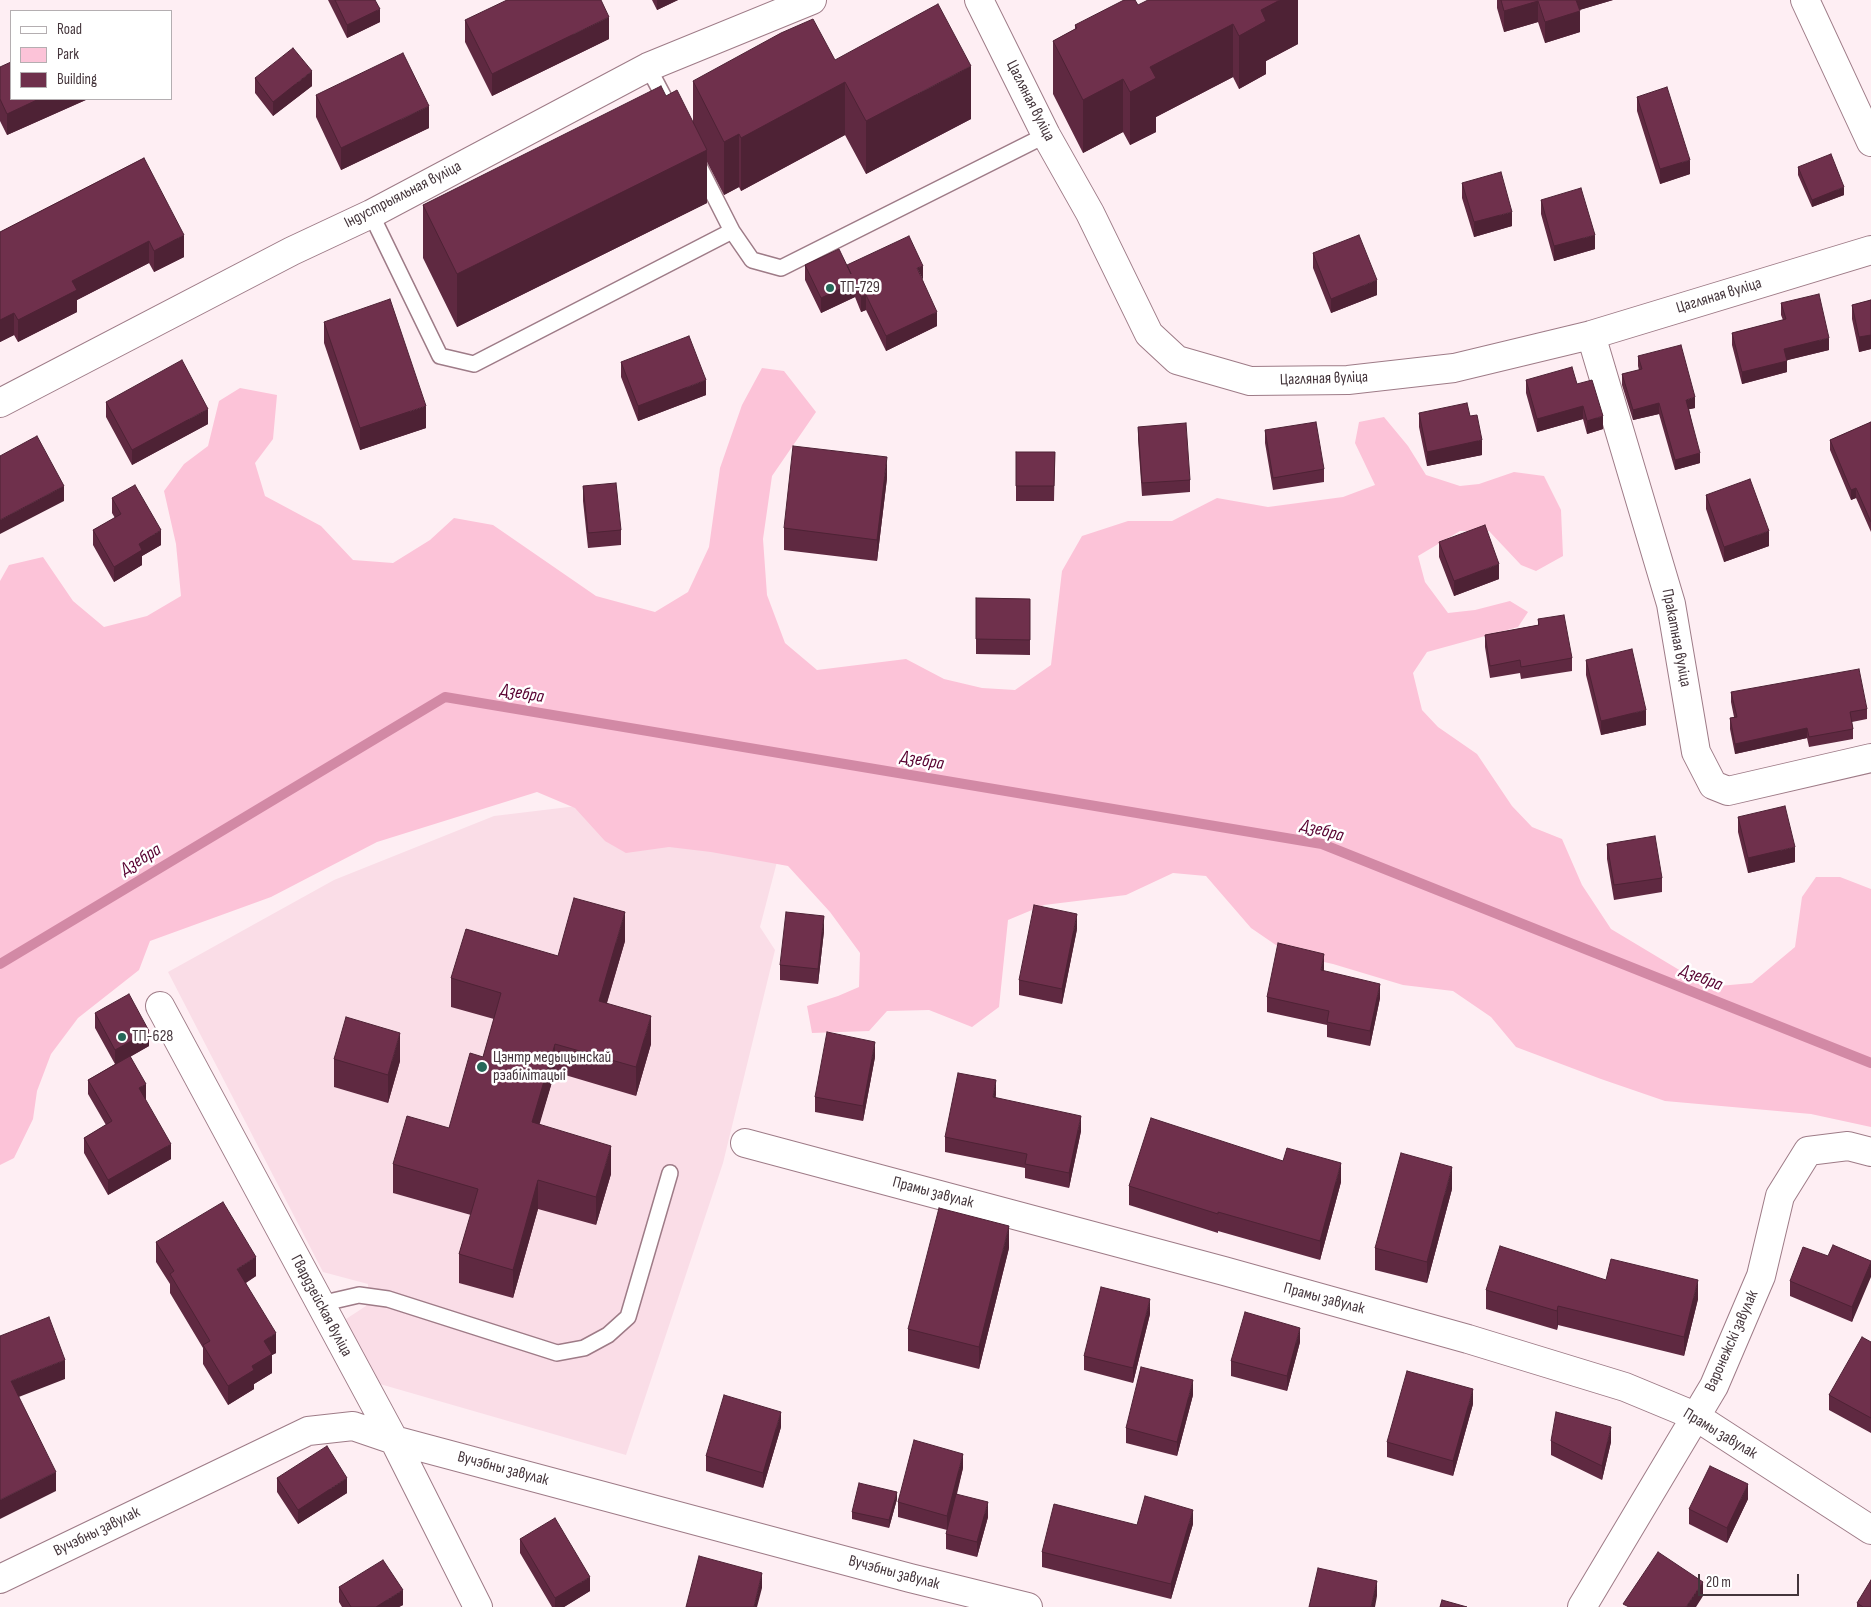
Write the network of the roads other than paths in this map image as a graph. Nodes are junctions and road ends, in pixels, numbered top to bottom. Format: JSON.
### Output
{"nodes":[{"id":1,"x":812,"y":0,"type":"edge"},
{"id":2,"x":979,"y":0,"type":"edge"},
{"id":3,"x":1805,"y":0,"type":"edge"},
{"id":4,"x":648,"y":67,"type":"junction"},
{"id":5,"x":675,"y":118,"type":"edge"},
{"id":6,"x":1046,"y":135,"type":"junction"},
{"id":7,"x":1871,"y":142,"type":"edge"},
{"id":8,"x":692,"y":153,"type":"edge"},
{"id":9,"x":371,"y":214,"type":"junction"},
{"id":10,"x":732,"y":231,"type":"junction"},
{"id":11,"x":1871,"y":250,"type":"edge"},
{"id":12,"x":1592,"y":335,"type":"junction"},
{"id":13,"x":0,"y":403,"type":"edge"},
{"id":14,"x":1871,"y":758,"type":"edge"},
{"id":15,"x":160,"y":1006,"type":"dead end"},
{"id":16,"x":745,"y":1143,"type":"dead end"},
{"id":17,"x":1860,"y":1149,"type":"edge"},
{"id":18,"x":670,"y":1173,"type":"dead end"},
{"id":19,"x":320,"y":1304,"type":"junction"},
{"id":20,"x":1695,"y":1416,"type":"junction"},
{"id":21,"x":394,"y":1440,"type":"junction"},
{"id":22,"x":1871,"y":1530,"type":"edge"},
{"id":23,"x":0,"y":1579,"type":"edge"},
{"id":24,"x":478,"y":1607,"type":"edge"},
{"id":25,"x":1028,"y":1607,"type":"edge"},
{"id":26,"x":1582,"y":1607,"type":"edge"}],
"edges":[{"from":1,"to":4,"type":"street","name":"Індустрыяльная вуліца"},
{"from":2,"to":6,"type":"street","name":"Цагляная вуліца"},
{"from":3,"to":7,"type":"street"},
{"from":4,"to":5,"type":"lane"},
{"from":4,"to":9,"type":"street","name":"Індустрыяльная вуліца"},
{"from":6,"to":10,"type":"lane"},
{"from":6,"to":12,"type":"street","name":"Цагляная вуліца"},
{"from":8,"to":10,"type":"lane"},
{"from":9,"to":10,"type":"lane"},
{"from":9,"to":13,"type":"street","name":"Індустрыяльная вуліца"},
{"from":11,"to":12,"type":"street","name":"Цагляная вуліца"},
{"from":12,"to":14,"type":"street","name":"Пракатная вуліца"},
{"from":15,"to":19,"type":"street","name":"Гвардзейская вуліца"},
{"from":16,"to":20,"type":"street","name":"Прамы завулак"},
{"from":17,"to":20,"type":"street","name":"Варонежскі завулак"},
{"from":18,"to":19,"type":"lane"},
{"from":19,"to":21,"type":"street","name":"Гвардзейская вуліца"},
{"from":20,"to":22,"type":"street","name":"Прамы завулак"},
{"from":20,"to":26,"type":"street","name":"Варонежскі завулак"},
{"from":21,"to":23,"type":"street","name":"Вучэбны завулак"},
{"from":21,"to":24,"type":"street","name":"Гвардзейская вуліца"},
{"from":21,"to":25,"type":"street","name":"Вучэбны завулак"}]}
